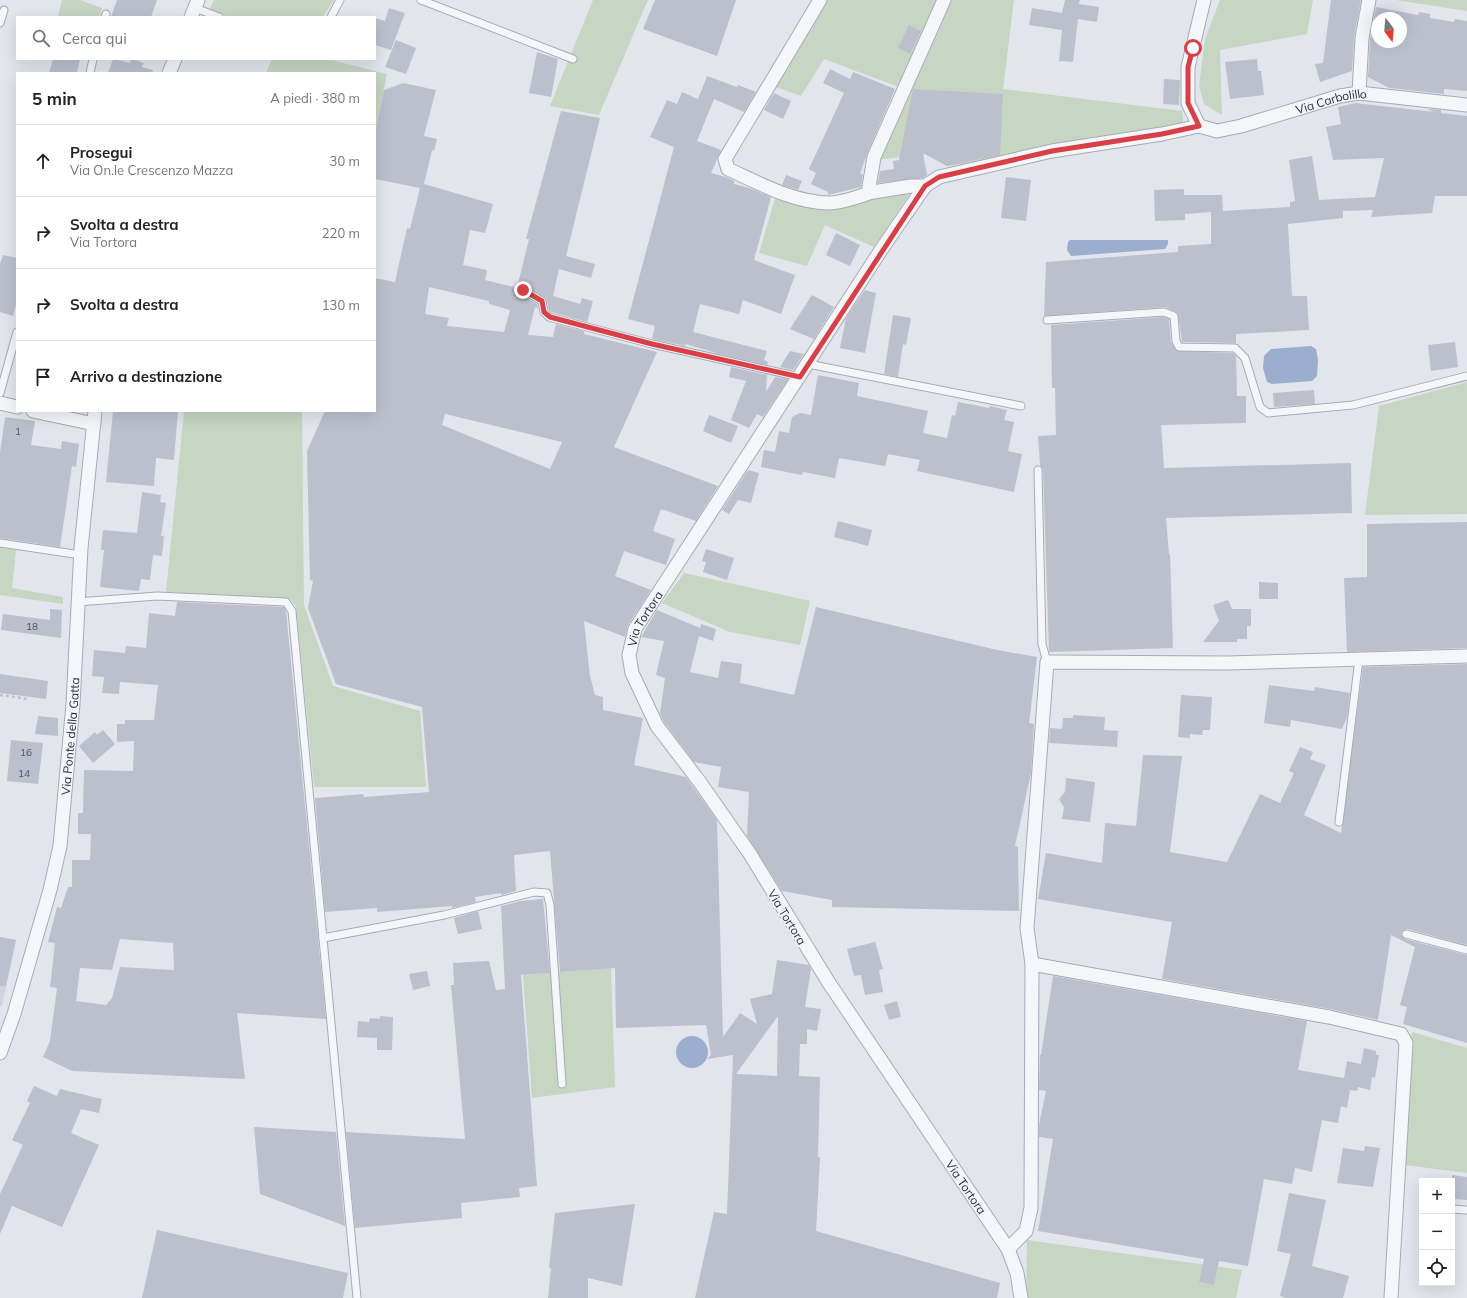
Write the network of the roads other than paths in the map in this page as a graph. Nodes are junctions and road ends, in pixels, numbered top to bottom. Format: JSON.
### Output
{"nodes":[{"id":1,"x":340,"y":0,"type":"edge"},
{"id":2,"x":421,"y":0,"type":"edge"},
{"id":3,"x":820,"y":0,"type":"edge"},
{"id":4,"x":944,"y":0,"type":"edge"},
{"id":5,"x":1204,"y":0,"type":"edge"},
{"id":6,"x":1369,"y":0,"type":"edge"},
{"id":7,"x":194,"y":8,"type":"edge"},
{"id":8,"x":4,"y":10,"type":"dead end"},
{"id":9,"x":216,"y":16,"type":"edge"},
{"id":10,"x":332,"y":16,"type":"edge"},
{"id":11,"x":0,"y":23,"type":"edge"},
{"id":12,"x":573,"y":59,"type":"dead end"},
{"id":13,"x":94,"y":60,"type":"edge"},
{"id":14,"x":174,"y":60,"type":"edge"},
{"id":15,"x":90,"y":72,"type":"edge"},
{"id":16,"x":169,"y":72,"type":"edge"},
{"id":17,"x":1359,"y":93,"type":"junction"},
{"id":18,"x":1467,"y":104,"type":"edge"},
{"id":19,"x":1199,"y":126,"type":"junction"},
{"id":20,"x":925,"y":186,"type":"junction"},
{"id":21,"x":873,"y":192,"type":"junction"},
{"id":22,"x":523,"y":290,"type":"dead end"},
{"id":23,"x":1047,"y":320,"type":"dead end"},
{"id":24,"x":16,"y":336,"type":"edge"},
{"id":25,"x":808,"y":364,"type":"junction"},
{"id":26,"x":1467,"y":376,"type":"edge"},
{"id":27,"x":800,"y":377,"type":"junction"},
{"id":28,"x":0,"y":393,"type":"edge"},
{"id":29,"x":0,"y":404,"type":"edge"},
{"id":30,"x":1021,"y":406,"type":"dead end"},
{"id":31,"x":16,"y":407,"type":"edge"},
{"id":32,"x":38,"y":412,"type":"edge"},
{"id":33,"x":95,"y":412,"type":"edge"},
{"id":34,"x":94,"y":424,"type":"junction"},
{"id":35,"x":1038,"y":470,"type":"dead end"},
{"id":36,"x":0,"y":544,"type":"edge"},
{"id":37,"x":81,"y":555,"type":"junction"},
{"id":38,"x":77,"y":602,"type":"junction"},
{"id":39,"x":1467,"y":656,"type":"edge"},
{"id":40,"x":1359,"y":659,"type":"junction"},
{"id":41,"x":1047,"y":662,"type":"junction"},
{"id":42,"x":1339,"y":822,"type":"dead end"},
{"id":43,"x":1406,"y":934,"type":"dead end"},
{"id":44,"x":323,"y":938,"type":"junction"},
{"id":45,"x":1467,"y":950,"type":"edge"},
{"id":46,"x":1032,"y":964,"type":"junction"},
{"id":47,"x":0,"y":1053,"type":"edge"},
{"id":48,"x":562,"y":1084,"type":"dead end"},
{"id":49,"x":1455,"y":1209,"type":"edge"},
{"id":50,"x":1467,"y":1210,"type":"edge"},
{"id":51,"x":1008,"y":1249,"type":"junction"},
{"id":52,"x":357,"y":1298,"type":"edge"},
{"id":53,"x":1021,"y":1298,"type":"edge"},
{"id":54,"x":1391,"y":1298,"type":"edge"}],
"edges":[{"from":1,"to":10,"type":"lane"},
{"from":2,"to":12,"type":"lane"},
{"from":3,"to":21,"type":"street"},
{"from":4,"to":21,"type":"street"},
{"from":5,"to":19,"type":"street"},
{"from":6,"to":17,"type":"street"},
{"from":7,"to":9,"type":"lane"},
{"from":8,"to":11,"type":"lane"},
{"from":13,"to":15,"type":"lane"},
{"from":14,"to":16,"type":"street"},
{"from":17,"to":18,"type":"street","name":"Via Carbolillo"},
{"from":17,"to":19,"type":"street","name":"Via Carbolillo"},
{"from":19,"to":20,"type":"street","name":"Via Tortora"},
{"from":20,"to":21,"type":"street"},
{"from":20,"to":25,"type":"street","name":"Via Tortora"},
{"from":22,"to":27,"type":"lane"},
{"from":23,"to":26,"type":"lane"},
{"from":24,"to":28,"type":"lane"},
{"from":25,"to":27,"type":"street","name":"Via Tortora"},
{"from":25,"to":30,"type":"lane"},
{"from":27,"to":51,"type":"street","name":"Via Tortora"},
{"from":29,"to":31,"type":"street"},
{"from":32,"to":34,"type":"street"},
{"from":33,"to":34,"type":"street","name":"Via Ponte della Gatta"},
{"from":34,"to":37,"type":"street","name":"Via Ponte della Gatta"},
{"from":35,"to":41,"type":"lane"},
{"from":36,"to":37,"type":"lane"},
{"from":37,"to":38,"type":"street","name":"Via Ponte della Gatta"},
{"from":38,"to":44,"type":"lane"},
{"from":38,"to":47,"type":"street","name":"Via Ponte della Gatta"},
{"from":39,"to":40,"type":"street"},
{"from":40,"to":41,"type":"street"},
{"from":40,"to":42,"type":"lane"},
{"from":41,"to":46,"type":"street"},
{"from":43,"to":45,"type":"lane"},
{"from":44,"to":48,"type":"lane"},
{"from":44,"to":52,"type":"lane"},
{"from":46,"to":51,"type":"street"},
{"from":46,"to":54,"type":"street"},
{"from":49,"to":50,"type":"lane"},
{"from":51,"to":53,"type":"street","name":"Via Tortora"}]}
